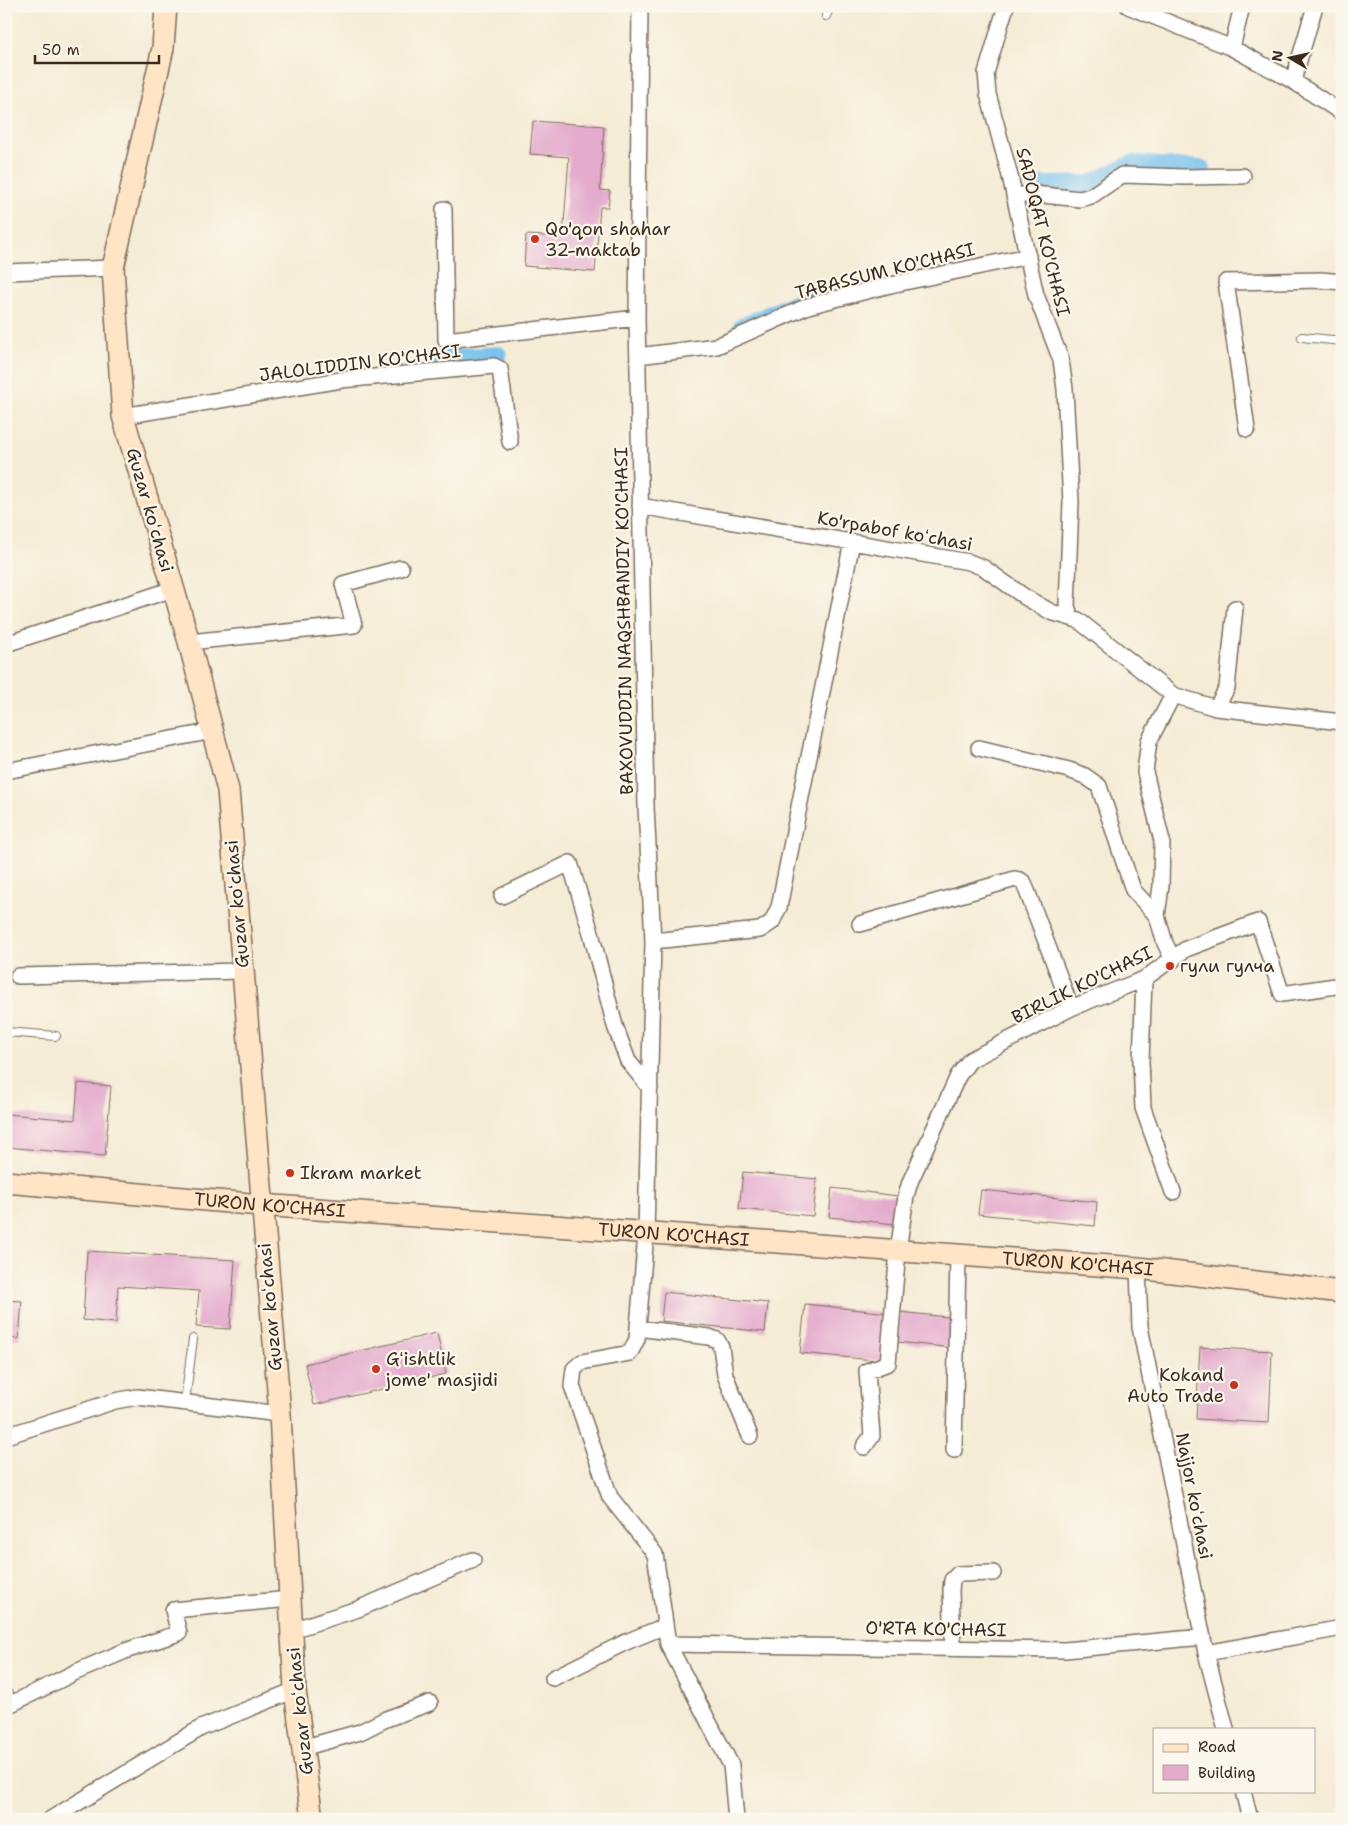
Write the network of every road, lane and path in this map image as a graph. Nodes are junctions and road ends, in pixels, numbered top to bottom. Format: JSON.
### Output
{"nodes":[{"id":1,"x":166,"y":6,"type":"edge"},
{"id":2,"x":640,"y":6,"type":"edge"},
{"id":3,"x":830,"y":6,"type":"edge"},
{"id":4,"x":1006,"y":6,"type":"edge"},
{"id":5,"x":1128,"y":6,"type":"edge"},
{"id":6,"x":1242,"y":6,"type":"edge"},
{"id":7,"x":1315,"y":6,"type":"edge"},
{"id":8,"x":826,"y":16,"type":"dead end"},
{"id":9,"x":1232,"y":48,"type":"junction"},
{"id":10,"x":1292,"y":81,"type":"junction"},
{"id":11,"x":1342,"y":113,"type":"edge"},
{"id":12,"x":1243,"y":176,"type":"dead end"},
{"id":13,"x":1014,"y":196,"type":"junction"},
{"id":14,"x":444,"y":209,"type":"dead end"},
{"id":15,"x":1028,"y":256,"type":"junction"},
{"id":16,"x":113,"y":268,"type":"junction"},
{"id":17,"x":6,"y":272,"type":"edge"},
{"id":18,"x":1342,"y":282,"type":"edge"},
{"id":19,"x":637,"y":318,"type":"junction"},
{"id":20,"x":1302,"y":337,"type":"dead end"},
{"id":21,"x":1342,"y":340,"type":"edge"},
{"id":22,"x":638,"y":356,"type":"junction"},
{"id":23,"x":123,"y":416,"type":"junction"},
{"id":24,"x":1247,"y":429,"type":"dead end"},
{"id":25,"x":510,"y":442,"type":"dead end"},
{"id":26,"x":640,"y":506,"type":"junction"},
{"id":27,"x":852,"y":542,"type":"junction"},
{"id":28,"x":401,"y":568,"type":"dead end"},
{"id":29,"x":172,"y":589,"type":"junction"},
{"id":30,"x":1235,"y":608,"type":"dead end"},
{"id":31,"x":1071,"y":618,"type":"junction"},
{"id":32,"x":189,"y":642,"type":"junction"},
{"id":33,"x":6,"y":644,"type":"edge"},
{"id":34,"x":1173,"y":695,"type":"junction"},
{"id":35,"x":1216,"y":708,"type":"junction"},
{"id":36,"x":1342,"y":722,"type":"edge"},
{"id":37,"x":213,"y":731,"type":"junction"},
{"id":38,"x":979,"y":748,"type":"dead end"},
{"id":39,"x":6,"y":771,"type":"edge"},
{"id":40,"x":502,"y":896,"type":"dead end"},
{"id":41,"x":1157,"y":916,"type":"junction"},
{"id":42,"x":860,"y":924,"type":"dead end"},
{"id":43,"x":653,"y":941,"type":"junction"},
{"id":44,"x":1173,"y":960,"type":"junction"},
{"id":45,"x":243,"y":971,"type":"junction"},
{"id":46,"x":18,"y":976,"type":"dead end"},
{"id":47,"x":1144,"y":980,"type":"junction"},
{"id":48,"x":1342,"y":985,"type":"edge"},
{"id":49,"x":1071,"y":1008,"type":"junction"},
{"id":50,"x":6,"y":1032,"type":"edge"},
{"id":51,"x":56,"y":1036,"type":"dead end"},
{"id":52,"x":650,"y":1088,"type":"junction"},
{"id":53,"x":6,"y":1182,"type":"edge"},
{"id":54,"x":1173,"y":1192,"type":"dead end"},
{"id":55,"x":262,"y":1205,"type":"junction"},
{"id":56,"x":646,"y":1234,"type":"junction"},
{"id":57,"x":898,"y":1251,"type":"junction"},
{"id":58,"x":958,"y":1255,"type":"junction"},
{"id":59,"x":1138,"y":1268,"type":"junction"},
{"id":60,"x":1342,"y":1292,"type":"edge"},
{"id":61,"x":638,"y":1328,"type":"junction"},
{"id":62,"x":193,"y":1339,"type":"dead end"},
{"id":63,"x":185,"y":1402,"type":"junction"},
{"id":64,"x":280,"y":1414,"type":"junction"},
{"id":65,"x":6,"y":1436,"type":"edge"},
{"id":66,"x":750,"y":1436,"type":"dead end"},
{"id":67,"x":864,"y":1447,"type":"dead end"},
{"id":68,"x":954,"y":1450,"type":"dead end"},
{"id":69,"x":472,"y":1560,"type":"dead end"},
{"id":70,"x":993,"y":1573,"type":"dead end"},
{"id":71,"x":290,"y":1599,"type":"junction"},
{"id":72,"x":665,"y":1626,"type":"junction"},
{"id":73,"x":1342,"y":1628,"type":"edge"},
{"id":74,"x":292,"y":1630,"type":"junction"},
{"id":75,"x":1203,"y":1637,"type":"junction"},
{"id":76,"x":668,"y":1644,"type":"junction"},
{"id":77,"x":953,"y":1648,"type":"junction"},
{"id":78,"x":1206,"y":1653,"type":"junction"},
{"id":79,"x":553,"y":1678,"type":"dead end"},
{"id":80,"x":295,"y":1690,"type":"junction"},
{"id":81,"x":6,"y":1697,"type":"edge"},
{"id":82,"x":430,"y":1703,"type":"dead end"},
{"id":83,"x":1226,"y":1728,"type":"edge"},
{"id":84,"x":302,"y":1748,"type":"junction"},
{"id":85,"x":1243,"y":1792,"type":"edge"},
{"id":86,"x":51,"y":1819,"type":"edge"},
{"id":87,"x":312,"y":1819,"type":"edge"},
{"id":88,"x":736,"y":1819,"type":"edge"},
{"id":89,"x":1250,"y":1819,"type":"edge"}],
"edges":[{"from":1,"to":16,"type":"main road","name":"Guzar koʻchasi"},
{"from":2,"to":19,"type":"street","name":"BAXOVUDDIN NAQSHBANDIY KO'CHASI"},
{"from":3,"to":8,"type":"lane"},
{"from":4,"to":13,"type":"street","name":"SADOQAT KO'CHASI"},
{"from":5,"to":9,"type":"street"},
{"from":6,"to":9,"type":"street"},
{"from":7,"to":10,"type":"street"},
{"from":9,"to":10,"type":"street"},
{"from":10,"to":11,"type":"street"},
{"from":12,"to":13,"type":"street"},
{"from":13,"to":15,"type":"street","name":"SADOQAT KO'CHASI"},
{"from":14,"to":19,"type":"street","name":"JALOLIDDIN KO'CHASI"},
{"from":15,"to":22,"type":"street","name":"TABASSUM KO'CHASI"},
{"from":15,"to":31,"type":"street","name":"SADOQAT KO'CHASI"},
{"from":16,"to":17,"type":"street"},
{"from":16,"to":23,"type":"main road","name":"Guzar koʻchasi"},
{"from":18,"to":24,"type":"street"},
{"from":19,"to":22,"type":"street","name":"BAXOVUDDIN NAQSHBANDIY KO'CHASI"},
{"from":20,"to":21,"type":"lane"},
{"from":22,"to":26,"type":"street","name":"BAXOVUDDIN NAQSHBANDIY KO'CHASI"},
{"from":23,"to":25,"type":"street","name":"JALOLIDDIN KO'CHASI"},
{"from":23,"to":29,"type":"main road","name":"Guzar koʻchasi"},
{"from":26,"to":27,"type":"street","name":"Ko'rpabof koʻchasi"},
{"from":26,"to":43,"type":"street","name":"BAXOVUDDIN NAQSHBANDIY KO'CHASI"},
{"from":27,"to":31,"type":"street","name":"Ko'rpabof koʻchasi"},
{"from":27,"to":43,"type":"street"},
{"from":28,"to":32,"type":"street"},
{"from":29,"to":32,"type":"main road","name":"Guzar koʻchasi"},
{"from":29,"to":33,"type":"street"},
{"from":30,"to":35,"type":"street"},
{"from":31,"to":34,"type":"street","name":"Ko'rpabof koʻchasi"},
{"from":32,"to":37,"type":"main road","name":"Guzar koʻchasi"},
{"from":34,"to":35,"type":"street","name":"Ko'rpabof koʻchasi"},
{"from":34,"to":41,"type":"street","name":"BIRLIK KO'CHASI"},
{"from":35,"to":36,"type":"street","name":"Ko'rpabof koʻchasi"},
{"from":37,"to":39,"type":"street"},
{"from":37,"to":45,"type":"main road","name":"Guzar koʻchasi"},
{"from":38,"to":41,"type":"street"},
{"from":40,"to":52,"type":"street"},
{"from":41,"to":44,"type":"street","name":"BIRLIK KO'CHASI"},
{"from":42,"to":49,"type":"street"},
{"from":43,"to":52,"type":"street","name":"BAXOVUDDIN NAQSHBANDIY KO'CHASI"},
{"from":44,"to":47,"type":"street","name":"BIRLIK KO'CHASI"},
{"from":44,"to":48,"type":"street"},
{"from":45,"to":46,"type":"street"},
{"from":45,"to":55,"type":"main road","name":"Guzar koʻchasi"},
{"from":47,"to":49,"type":"street","name":"BIRLIK KO'CHASI"},
{"from":47,"to":54,"type":"street"},
{"from":49,"to":57,"type":"street","name":"BIRLIK KO'CHASI"},
{"from":50,"to":51,"type":"lane"},
{"from":52,"to":56,"type":"street","name":"BAXOVUDDIN NAQSHBANDIY KO'CHASI"},
{"from":53,"to":55,"type":"main road","name":"TURON KO'CHASI"},
{"from":55,"to":56,"type":"main road","name":"TURON KO'CHASI"},
{"from":55,"to":64,"type":"main road","name":"Guzar koʻchasi"},
{"from":56,"to":57,"type":"main road","name":"TURON KO'CHASI"},
{"from":56,"to":61,"type":"street","name":"BAXOVUDDIN NAQSHBANDIY KO'CHASI"},
{"from":57,"to":58,"type":"main road","name":"TURON KO'CHASI"},
{"from":57,"to":67,"type":"street","name":"BIRLIK KO'CHASI"},
{"from":58,"to":59,"type":"main road","name":"TURON KO'CHASI"},
{"from":58,"to":68,"type":"street"},
{"from":59,"to":60,"type":"main road","name":"TURON KO'CHASI"},
{"from":59,"to":75,"type":"street","name":"Najjor koʻchasi"},
{"from":61,"to":66,"type":"street"},
{"from":61,"to":72,"type":"street","name":"BAXOVUDDIN NAQSHBANDIY KO'CHASI"},
{"from":62,"to":63,"type":"lane"},
{"from":63,"to":64,"type":"street"},
{"from":63,"to":65,"type":"street"},
{"from":64,"to":71,"type":"main road","name":"Guzar koʻchasi"},
{"from":69,"to":74,"type":"street"},
{"from":70,"to":77,"type":"street"},
{"from":71,"to":74,"type":"main road","name":"Guzar koʻchasi"},
{"from":71,"to":81,"type":"street"},
{"from":72,"to":76,"type":"street"},
{"from":72,"to":79,"type":"street"},
{"from":73,"to":78,"type":"street"},
{"from":74,"to":80,"type":"main road","name":"Guzar koʻchasi"},
{"from":75,"to":77,"type":"street","name":"O'RTA KO'CHASI"},
{"from":75,"to":78,"type":"street","name":"Najjor koʻchasi"},
{"from":76,"to":77,"type":"street","name":"O'RTA KO'CHASI"},
{"from":76,"to":88,"type":"street"},
{"from":78,"to":83,"type":"street","name":"Najjor koʻchasi"},
{"from":80,"to":84,"type":"main road","name":"Guzar koʻchasi"},
{"from":80,"to":86,"type":"street"},
{"from":82,"to":84,"type":"street"},
{"from":84,"to":87,"type":"main road","name":"Guzar koʻchasi"},
{"from":85,"to":89,"type":"street"}]}
